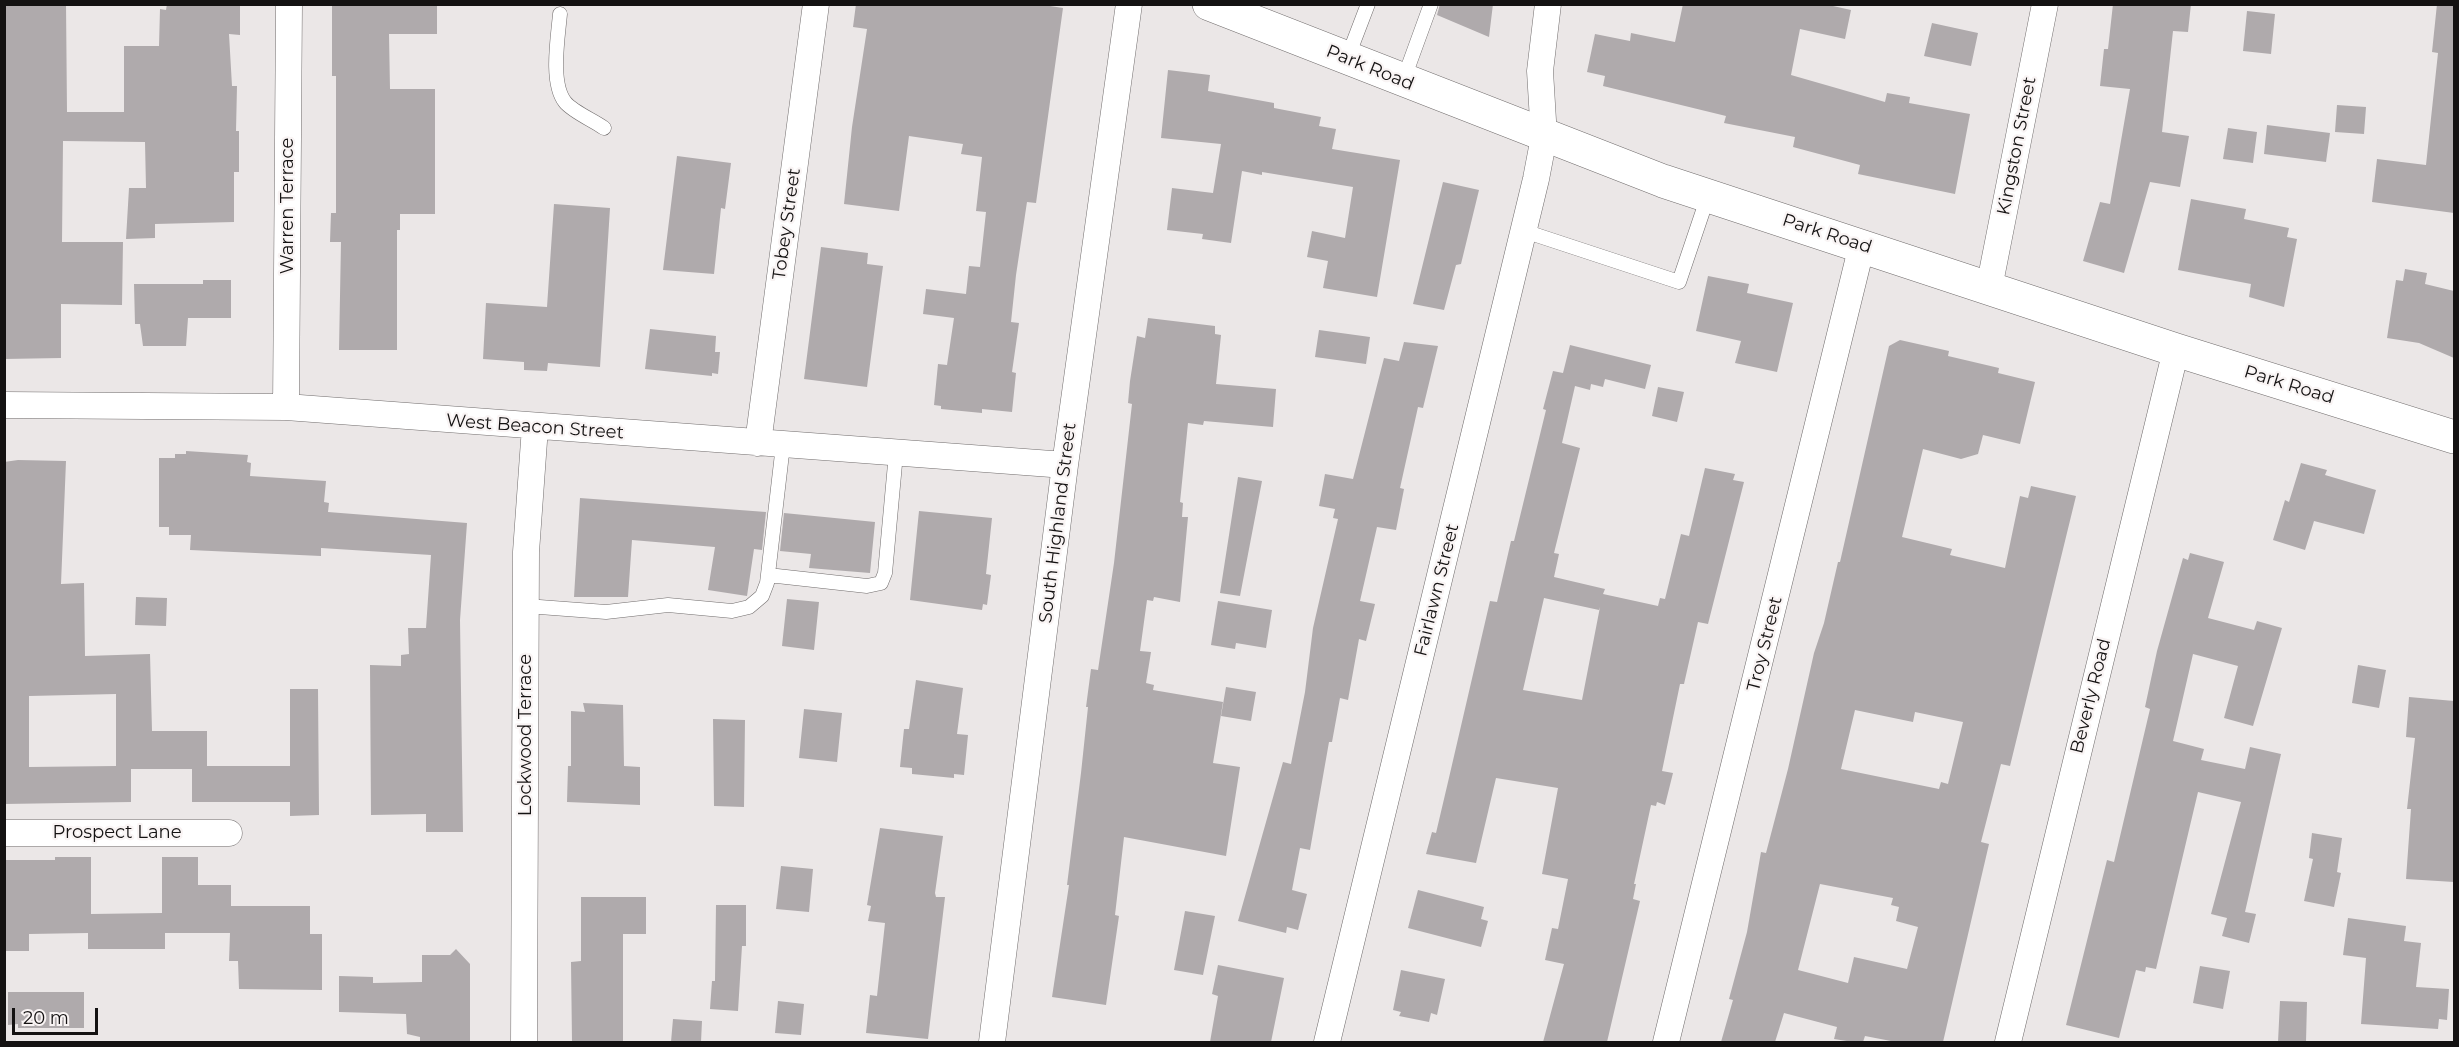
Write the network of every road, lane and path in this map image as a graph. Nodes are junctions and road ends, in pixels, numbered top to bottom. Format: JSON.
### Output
{"nodes":[{"id":1,"x":289,"y":4,"type":"edge"},
{"id":2,"x":816,"y":4,"type":"edge"},
{"id":3,"x":1129,"y":4,"type":"edge"},
{"id":4,"x":1209,"y":4,"type":"edge"},
{"id":5,"x":1368,"y":4,"type":"edge"},
{"id":6,"x":1431,"y":4,"type":"edge"},
{"id":7,"x":1548,"y":4,"type":"edge"},
{"id":8,"x":2045,"y":4,"type":"edge"},
{"id":9,"x":1250,"y":12,"type":"edge"},
{"id":10,"x":560,"y":14,"type":"dead end"},
{"id":11,"x":1347,"y":59,"type":"junction"},
{"id":12,"x":1403,"y":81,"type":"junction"},
{"id":13,"x":604,"y":128,"type":"dead end"},
{"id":14,"x":1544,"y":137,"type":"junction"},
{"id":15,"x":1708,"y":196,"type":"junction"},
{"id":16,"x":1524,"y":231,"type":"junction"},
{"id":17,"x":1862,"y":245,"type":"junction"},
{"id":18,"x":1989,"y":288,"type":"junction"},
{"id":19,"x":2176,"y":350,"type":"junction"},
{"id":20,"x":4,"y":405,"type":"edge"},
{"id":21,"x":286,"y":407,"type":"junction"},
{"id":22,"x":535,"y":428,"type":"junction"},
{"id":23,"x":2454,"y":437,"type":"edge"},
{"id":24,"x":770,"y":444,"type":"junction"},
{"id":25,"x":896,"y":453,"type":"junction"},
{"id":26,"x":1065,"y":465,"type":"junction"},
{"id":27,"x":768,"y":575,"type":"junction"},
{"id":28,"x":526,"y":606,"type":"junction"},
{"id":29,"x":229,"y":833,"type":"dead end"},
{"id":30,"x":4,"y":834,"type":"edge"},
{"id":31,"x":524,"y":1042,"type":"edge"},
{"id":32,"x":992,"y":1042,"type":"edge"},
{"id":33,"x":1327,"y":1042,"type":"edge"},
{"id":34,"x":1666,"y":1042,"type":"edge"},
{"id":35,"x":2008,"y":1042,"type":"edge"}],
"edges":[{"from":1,"to":21,"type":"street","name":"Warren Terrace"},
{"from":2,"to":24,"type":"street","name":"Tobey Street"},
{"from":3,"to":26,"type":"street","name":"South Highland Street"},
{"from":4,"to":9,"type":"main road","name":"Park Road"},
{"from":5,"to":11,"type":"lane"},
{"from":6,"to":12,"type":"lane"},
{"from":7,"to":14,"type":"street","name":"Fairlawn Street"},
{"from":8,"to":18,"type":"street","name":"Kingston Street"},
{"from":9,"to":11,"type":"main road","name":"Park Road"},
{"from":10,"to":13,"type":"lane"},
{"from":11,"to":12,"type":"main road","name":"Park Road"},
{"from":12,"to":14,"type":"main road","name":"Park Road"},
{"from":14,"to":15,"type":"main road","name":"Park Road"},
{"from":14,"to":16,"type":"street","name":"Fairlawn Street"},
{"from":15,"to":16,"type":"lane"},
{"from":15,"to":17,"type":"main road","name":"Park Road"},
{"from":16,"to":33,"type":"street","name":"Fairlawn Street"},
{"from":17,"to":18,"type":"main road","name":"Park Road"},
{"from":17,"to":34,"type":"street","name":"Troy Street"},
{"from":18,"to":19,"type":"main road","name":"Park Road"},
{"from":19,"to":23,"type":"main road","name":"Park Road"},
{"from":19,"to":35,"type":"street","name":"Beverly Road"},
{"from":20,"to":21,"type":"street","name":"West Beacon Street"},
{"from":21,"to":22,"type":"street","name":"West Beacon Street"},
{"from":22,"to":24,"type":"street","name":"West Beacon Street"},
{"from":22,"to":28,"type":"street","name":"Lockwood Terrace"},
{"from":24,"to":25,"type":"street","name":"West Beacon Street"},
{"from":24,"to":27,"type":"lane"},
{"from":25,"to":26,"type":"street","name":"West Beacon Street"},
{"from":25,"to":27,"type":"lane"},
{"from":26,"to":32,"type":"street","name":"South Highland Street"},
{"from":27,"to":28,"type":"lane"},
{"from":28,"to":31,"type":"street","name":"Lockwood Terrace"},
{"from":29,"to":30,"type":"street","name":"Prospect Lane"}]}
